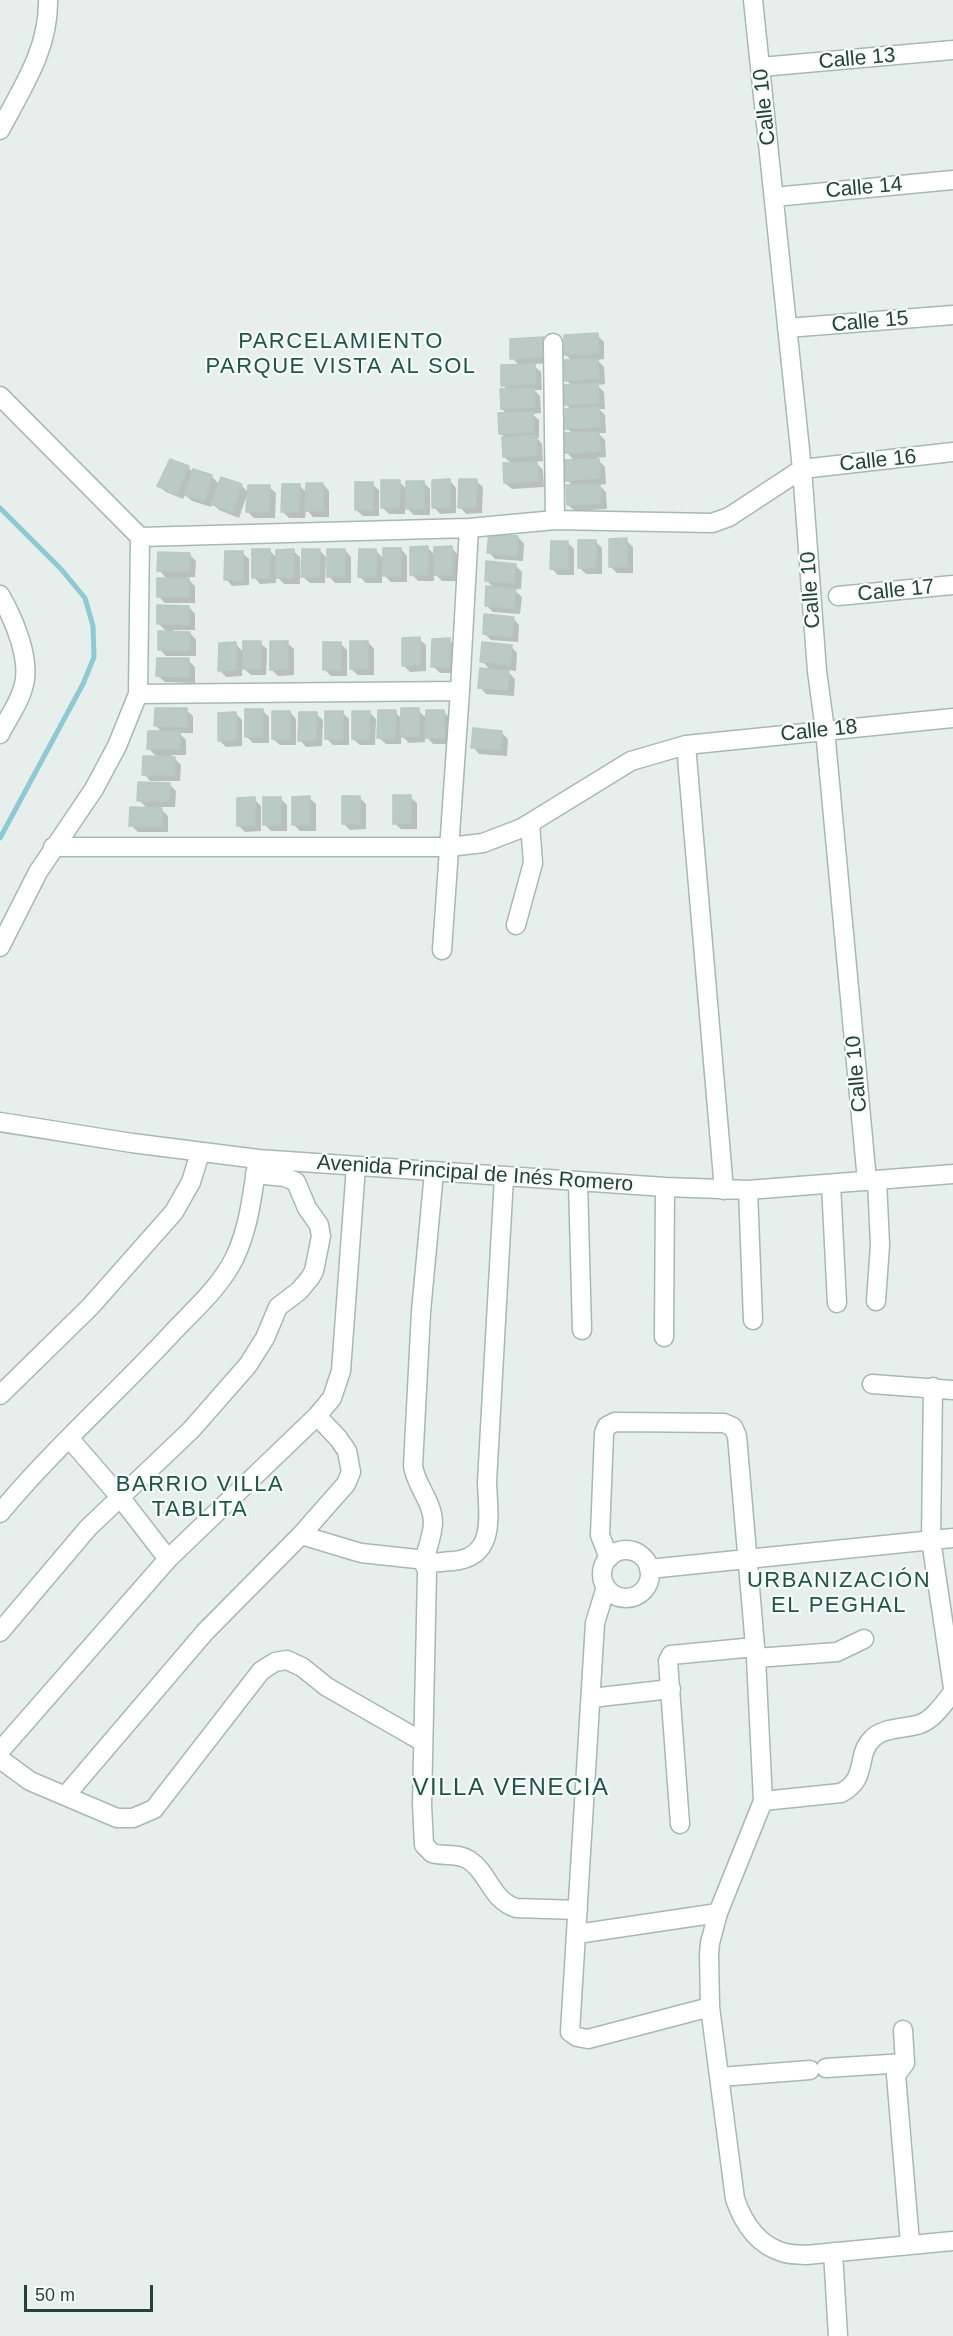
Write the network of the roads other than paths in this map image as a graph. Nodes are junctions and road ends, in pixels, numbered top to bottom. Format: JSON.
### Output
{"nodes":[{"id":1,"x":48,"y":0,"type":"edge"},
{"id":2,"x":753,"y":0,"type":"edge"},
{"id":3,"x":953,"y":50,"type":"edge"},
{"id":4,"x":760,"y":68,"type":"junction"},
{"id":5,"x":0,"y":130,"type":"edge"},
{"id":6,"x":953,"y":180,"type":"edge"},
{"id":7,"x":774,"y":196,"type":"junction"},
{"id":8,"x":953,"y":315,"type":"edge"},
{"id":9,"x":787,"y":328,"type":"junction"},
{"id":10,"x":553,"y":343,"type":"dead end"},
{"id":11,"x":0,"y":396,"type":"edge"},
{"id":12,"x":953,"y":453,"type":"edge"},
{"id":13,"x":802,"y":469,"type":"junction"},
{"id":14,"x":555,"y":520,"type":"junction"},
{"id":15,"x":469,"y":528,"type":"junction"},
{"id":16,"x":140,"y":537,"type":"junction"},
{"id":17,"x":953,"y":585,"type":"edge"},
{"id":18,"x":0,"y":595,"type":"edge"},
{"id":19,"x":838,"y":596,"type":"dead end"},
{"id":20,"x":460,"y":691,"type":"junction"},
{"id":21,"x":138,"y":694,"type":"junction"},
{"id":22,"x":953,"y":718,"type":"edge"},
{"id":23,"x":825,"y":730,"type":"junction"},
{"id":24,"x":0,"y":734,"type":"edge"},
{"id":25,"x":686,"y":745,"type":"junction"},
{"id":26,"x":530,"y":823,"type":"junction"},
{"id":27,"x":53,"y":847,"type":"junction"},
{"id":28,"x":449,"y":847,"type":"junction"},
{"id":29,"x":516,"y":925,"type":"dead end"},
{"id":30,"x":0,"y":947,"type":"edge"},
{"id":31,"x":442,"y":950,"type":"dead end"},
{"id":32,"x":0,"y":1122,"type":"edge"},
{"id":33,"x":200,"y":1153,"type":"junction"},
{"id":34,"x":356,"y":1166,"type":"junction"},
{"id":35,"x":256,"y":1167,"type":"junction"},
{"id":36,"x":434,"y":1172,"type":"junction"},
{"id":37,"x":953,"y":1174,"type":"edge"},
{"id":38,"x":504,"y":1177,"type":"junction"},
{"id":39,"x":872,"y":1181,"type":"junction"},
{"id":40,"x":578,"y":1182,"type":"junction"},
{"id":41,"x":831,"y":1184,"type":"junction"},
{"id":42,"x":665,"y":1187,"type":"junction"},
{"id":43,"x":724,"y":1190,"type":"junction"},
{"id":44,"x":748,"y":1190,"type":"junction"},
{"id":45,"x":876,"y":1301,"type":"dead end"},
{"id":46,"x":837,"y":1303,"type":"dead end"},
{"id":47,"x":753,"y":1320,"type":"dead end"},
{"id":48,"x":582,"y":1330,"type":"dead end"},
{"id":49,"x":664,"y":1337,"type":"dead end"},
{"id":50,"x":872,"y":1384,"type":"dead end"},
{"id":51,"x":933,"y":1387,"type":"junction"},
{"id":52,"x":953,"y":1390,"type":"edge"},
{"id":53,"x":0,"y":1395,"type":"edge"},
{"id":54,"x":317,"y":1416,"type":"junction"},
{"id":55,"x":69,"y":1438,"type":"junction"},
{"id":56,"x":120,"y":1497,"type":"junction"},
{"id":57,"x":0,"y":1513,"type":"edge"},
{"id":58,"x":301,"y":1535,"type":"junction"},
{"id":59,"x":953,"y":1538,"type":"edge"},
{"id":60,"x":931,"y":1540,"type":"junction"},
{"id":61,"x":609,"y":1558,"type":"junction"},
{"id":62,"x":168,"y":1559,"type":"junction"},
{"id":63,"x":747,"y":1560,"type":"junction"},
{"id":64,"x":424,"y":1563,"type":"junction"},
{"id":65,"x":649,"y":1569,"type":"junction"},
{"id":66,"x":606,"y":1587,"type":"junction"},
{"id":67,"x":0,"y":1632,"type":"edge"},
{"id":68,"x":864,"y":1639,"type":"dead end"},
{"id":69,"x":756,"y":1653,"type":"junction"},
{"id":70,"x":671,"y":1689,"type":"junction"},
{"id":71,"x":953,"y":1690,"type":"edge"},
{"id":72,"x":591,"y":1698,"type":"junction"},
{"id":73,"x":423,"y":1742,"type":"junction"},
{"id":74,"x":0,"y":1751,"type":"edge"},
{"id":75,"x":0,"y":1759,"type":"edge"},
{"id":76,"x":66,"y":1795,"type":"junction"},
{"id":77,"x":763,"y":1801,"type":"junction"},
{"id":78,"x":680,"y":1824,"type":"dead end"},
{"id":79,"x":578,"y":1910,"type":"junction"},
{"id":80,"x":718,"y":1913,"type":"junction"},
{"id":81,"x":577,"y":1934,"type":"junction"},
{"id":82,"x":710,"y":2007,"type":"junction"},
{"id":83,"x":903,"y":2030,"type":"dead end"},
{"id":84,"x":905,"y":2062,"type":"junction"},
{"id":85,"x":720,"y":2077,"type":"junction"},
{"id":86,"x":953,"y":2241,"type":"edge"},
{"id":87,"x":910,"y":2243,"type":"junction"},
{"id":88,"x":833,"y":2252,"type":"junction"},
{"id":89,"x":838,"y":2336,"type":"edge"}],
"edges":[{"from":1,"to":5,"type":"street"},
{"from":2,"to":4,"type":"street","name":"Calle 10"},
{"from":3,"to":4,"type":"street","name":"Calle 13"},
{"from":4,"to":7,"type":"street","name":"Calle 10"},
{"from":6,"to":7,"type":"street","name":"Calle 14"},
{"from":7,"to":9,"type":"street","name":"Calle 10"},
{"from":8,"to":9,"type":"street","name":"Calle 15"},
{"from":9,"to":13,"type":"street","name":"Calle 10"},
{"from":10,"to":14,"type":"street"},
{"from":11,"to":16,"type":"street"},
{"from":12,"to":13,"type":"street","name":"Calle 16"},
{"from":13,"to":14,"type":"street"},
{"from":13,"to":23,"type":"street","name":"Calle 10"},
{"from":14,"to":15,"type":"street"},
{"from":15,"to":16,"type":"street"},
{"from":15,"to":20,"type":"street"},
{"from":16,"to":21,"type":"street"},
{"from":17,"to":19,"type":"street","name":"Calle 17"},
{"from":18,"to":24,"type":"street"},
{"from":20,"to":21,"type":"street"},
{"from":20,"to":28,"type":"street"},
{"from":21,"to":27,"type":"street"},
{"from":22,"to":23,"type":"street","name":"Calle 18"},
{"from":23,"to":25,"type":"street","name":"Calle 18"},
{"from":23,"to":39,"type":"street","name":"Calle 10"},
{"from":25,"to":26,"type":"street","name":"Calle 18"},
{"from":25,"to":43,"type":"street"},
{"from":26,"to":28,"type":"street","name":"Calle 18"},
{"from":26,"to":29,"type":"street"},
{"from":27,"to":28,"type":"street","name":"Calle 18"},
{"from":27,"to":30,"type":"street"},
{"from":28,"to":31,"type":"street"},
{"from":32,"to":33,"type":"street","name":"Avenida Principal de Inés Romero"},
{"from":33,"to":35,"type":"street","name":"Avenida Principal de Inés Romero"},
{"from":33,"to":53,"type":"street"},
{"from":34,"to":35,"type":"street","name":"Avenida Principal de Inés Romero"},
{"from":34,"to":36,"type":"street","name":"Avenida Principal de Inés Romero"},
{"from":34,"to":54,"type":"street"},
{"from":35,"to":55,"type":"street"},
{"from":35,"to":56,"type":"street"},
{"from":36,"to":38,"type":"street","name":"Avenida Principal de Inés Romero"},
{"from":36,"to":64,"type":"street"},
{"from":37,"to":39,"type":"street","name":"Avenida Principal de Inés Romero"},
{"from":38,"to":40,"type":"street","name":"Avenida Principal de Inés Romero"},
{"from":38,"to":64,"type":"street"},
{"from":39,"to":41,"type":"street","name":"Avenida Principal de Inés Romero"},
{"from":39,"to":45,"type":"street","name":"Calle 10"},
{"from":40,"to":42,"type":"street","name":"Avenida Principal de Inés Romero"},
{"from":40,"to":48,"type":"street"},
{"from":41,"to":44,"type":"street","name":"Avenida Principal de Inés Romero"},
{"from":41,"to":46,"type":"street"},
{"from":42,"to":43,"type":"street","name":"Avenida Principal de Inés Romero"},
{"from":42,"to":49,"type":"street"},
{"from":43,"to":44,"type":"street","name":"Avenida Principal de Inés Romero"},
{"from":44,"to":47,"type":"street"},
{"from":50,"to":51,"type":"street"},
{"from":51,"to":52,"type":"street"},
{"from":51,"to":60,"type":"street"},
{"from":54,"to":58,"type":"street"},
{"from":54,"to":62,"type":"street"},
{"from":55,"to":56,"type":"street"},
{"from":55,"to":57,"type":"street"},
{"from":56,"to":62,"type":"street"},
{"from":56,"to":67,"type":"street"},
{"from":58,"to":64,"type":"street"},
{"from":58,"to":76,"type":"street"},
{"from":59,"to":60,"type":"street"},
{"from":60,"to":63,"type":"street"},
{"from":60,"to":71,"type":"street"},
{"from":61,"to":63,"type":"street"},
{"from":61,"to":65,"type":"street"},
{"from":61,"to":66,"type":"street"},
{"from":62,"to":74,"type":"street"},
{"from":63,"to":65,"type":"street"},
{"from":63,"to":69,"type":"street"},
{"from":64,"to":73,"type":"street"},
{"from":65,"to":66,"type":"street"},
{"from":66,"to":72,"type":"street"},
{"from":68,"to":69,"type":"street"},
{"from":69,"to":70,"type":"street"},
{"from":69,"to":77,"type":"street"},
{"from":70,"to":72,"type":"street"},
{"from":70,"to":78,"type":"street"},
{"from":71,"to":77,"type":"street"},
{"from":72,"to":79,"type":"street"},
{"from":73,"to":76,"type":"street"},
{"from":73,"to":79,"type":"street"},
{"from":75,"to":76,"type":"street"},
{"from":77,"to":80,"type":"street"},
{"from":79,"to":81,"type":"street"},
{"from":80,"to":81,"type":"street"},
{"from":80,"to":82,"type":"street"},
{"from":81,"to":82,"type":"street"},
{"from":82,"to":85,"type":"street"},
{"from":83,"to":84,"type":"street"},
{"from":84,"to":85,"type":"street"},
{"from":84,"to":87,"type":"street"},
{"from":85,"to":88,"type":"street"},
{"from":86,"to":87,"type":"street"},
{"from":87,"to":88,"type":"street"},
{"from":88,"to":89,"type":"street"}]}
